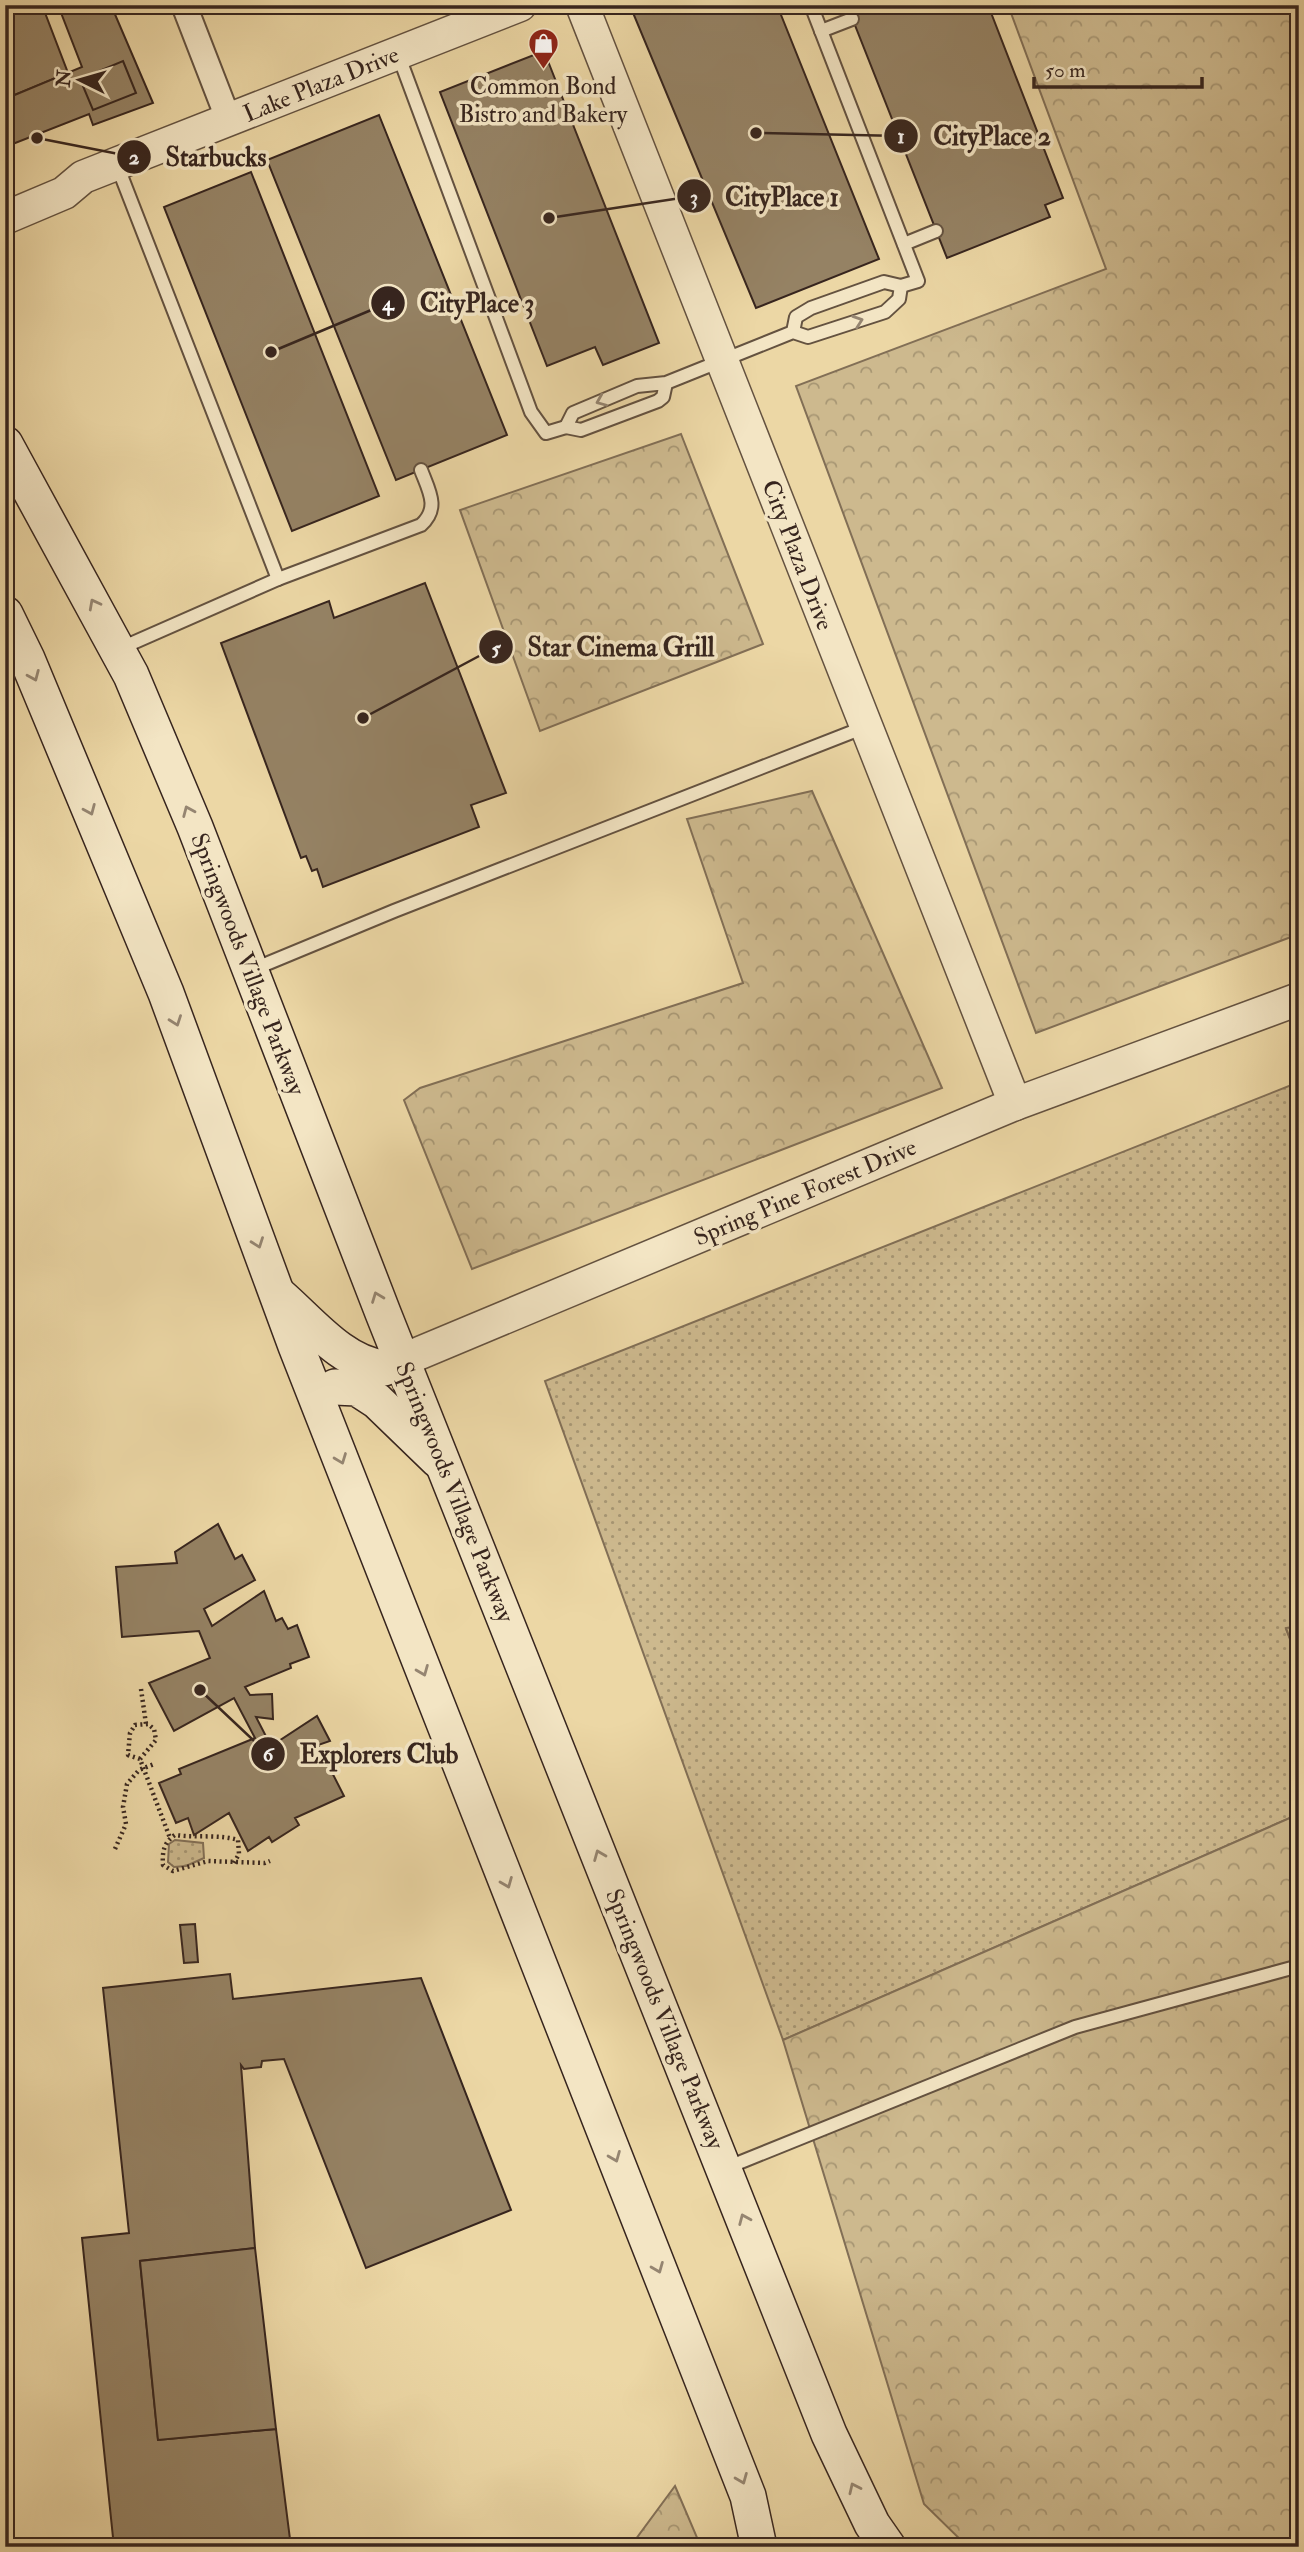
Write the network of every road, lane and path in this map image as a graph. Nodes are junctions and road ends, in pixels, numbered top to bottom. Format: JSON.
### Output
{"nodes":[{"id":1,"x":184,"y":5,"type":"edge"},
{"id":2,"x":520,"y":5,"type":"edge"},
{"id":3,"x":582,"y":5,"type":"edge"},
{"id":4,"x":811,"y":5,"type":"edge"},
{"id":5,"x":852,"y":19,"type":"dead end"},
{"id":6,"x":821,"y":31,"type":"junction"},
{"id":7,"x":398,"y":54,"type":"junction"},
{"id":8,"x":229,"y":121,"type":"junction"},
{"id":9,"x":117,"y":164,"type":"junction"},
{"id":10,"x":83,"y":177,"type":"junction"},
{"id":11,"x":5,"y":196,"type":"edge"},
{"id":12,"x":5,"y":218,"type":"edge"},
{"id":13,"x":936,"y":231,"type":"dead end"},
{"id":14,"x":904,"y":244,"type":"junction"},
{"id":15,"x":901,"y":286,"type":"junction"},
{"id":16,"x":793,"y":331,"type":"junction"},
{"id":17,"x":722,"y":360,"type":"junction"},
{"id":18,"x":666,"y":383,"type":"junction"},
{"id":19,"x":566,"y":427,"type":"junction"},
{"id":20,"x":5,"y":444,"type":"edge"},
{"id":21,"x":421,"y":470,"type":"dead end"},
{"id":22,"x":278,"y":579,"type":"junction"},
{"id":23,"x":5,"y":614,"type":"edge"},
{"id":24,"x":118,"y":650,"type":"junction"},
{"id":25,"x":866,"y":727,"type":"junction"},
{"id":26,"x":251,"y":971,"type":"junction"},
{"id":27,"x":1299,"y":999,"type":"edge"},
{"id":28,"x":1015,"y":1104,"type":"junction"},
{"id":29,"x":277,"y":1294,"type":"junction"},
{"id":30,"x":394,"y":1364,"type":"junction"},
{"id":31,"x":326,"y":1391,"type":"junction"},
{"id":32,"x":446,"y":1467,"type":"junction"},
{"id":33,"x":141,"y":1689,"type":"dead end"},
{"id":34,"x":146,"y":1724,"type":"junction"},
{"id":35,"x":140,"y":1759,"type":"junction"},
{"id":36,"x":154,"y":1764,"type":"dead end"},
{"id":37,"x":143,"y":1768,"type":"junction"},
{"id":38,"x":170,"y":1838,"type":"junction"},
{"id":39,"x":114,"y":1849,"type":"dead end"},
{"id":40,"x":270,"y":1861,"type":"dead end"},
{"id":41,"x":234,"y":1863,"type":"junction"},
{"id":42,"x":1299,"y":1966,"type":"edge"},
{"id":43,"x":725,"y":2169,"type":"junction"},
{"id":44,"x":759,"y":2547,"type":"edge"},
{"id":45,"x":888,"y":2547,"type":"edge"}],
"edges":[{"from":1,"to":8,"type":"street"},
{"from":2,"to":7,"type":"street","name":"Lake Plaza Drive"},
{"from":3,"to":17,"type":"street","name":"City Plaza Drive"},
{"from":4,"to":6,"type":"lane"},
{"from":5,"to":6,"type":"lane"},
{"from":6,"to":14,"type":"lane"},
{"from":7,"to":8,"type":"street","name":"Lake Plaza Drive"},
{"from":7,"to":19,"type":"lane"},
{"from":8,"to":9,"type":"street","name":"Lake Plaza Drive"},
{"from":9,"to":10,"type":"street","name":"Lake Plaza Drive"},
{"from":9,"to":22,"type":"lane"},
{"from":10,"to":11,"type":"street","name":"Lake Plaza Drive"},
{"from":10,"to":12,"type":"street","name":"Lake Plaza Drive"},
{"from":13,"to":14,"type":"lane"},
{"from":14,"to":15,"type":"lane"},
{"from":15,"to":16,"type":"lane"},
{"from":16,"to":15,"type":"lane","one_way":true},
{"from":16,"to":17,"type":"lane"},
{"from":17,"to":18,"type":"lane"},
{"from":17,"to":25,"type":"street","name":"City Plaza Drive"},
{"from":18,"to":19,"type":"lane","one_way":true},
{"from":18,"to":19,"type":"lane"},
{"from":24,"to":20,"type":"main road","name":"Springwoods Village Parkway","one_way":true},
{"from":21,"to":22,"type":"lane"},
{"from":22,"to":24,"type":"lane"},
{"from":23,"to":29,"type":"main road","one_way":true},
{"from":26,"to":24,"type":"main road","name":"Springwoods Village Parkway","one_way":true},
{"from":25,"to":26,"type":"lane"},
{"from":25,"to":28,"type":"street","name":"City Plaza Drive"},
{"from":30,"to":26,"type":"main road","name":"Springwoods Village Parkway","one_way":true},
{"from":27,"to":28,"type":"street","name":"Spring Pine Forest Drive"},
{"from":28,"to":30,"type":"street","name":"Spring Pine Forest Drive"},
{"from":29,"to":30,"type":"main road"},
{"from":29,"to":31,"type":"main road"},
{"from":30,"to":31,"type":"street","name":"Spring Pine Forest Drive"},
{"from":30,"to":32,"type":"main road","name":"Springwoods Village Parkway"},
{"from":31,"to":32,"type":"main road"},
{"from":31,"to":44,"type":"main road","one_way":true},
{"from":43,"to":32,"type":"main road","name":"Springwoods Village Parkway","one_way":true},
{"from":33,"to":34,"type":"path"},
{"from":34,"to":35,"type":"path"},
{"from":34,"to":35,"type":"path"},
{"from":35,"to":37,"type":"path"},
{"from":36,"to":37,"type":"path"},
{"from":37,"to":38,"type":"path"},
{"from":37,"to":39,"type":"path"},
{"from":38,"to":41,"type":"path"},
{"from":38,"to":41,"type":"path"},
{"from":40,"to":41,"type":"path"},
{"from":42,"to":43,"type":"lane"},
{"from":45,"to":43,"type":"main road","name":"Springwoods Village Parkway","one_way":true}]}
